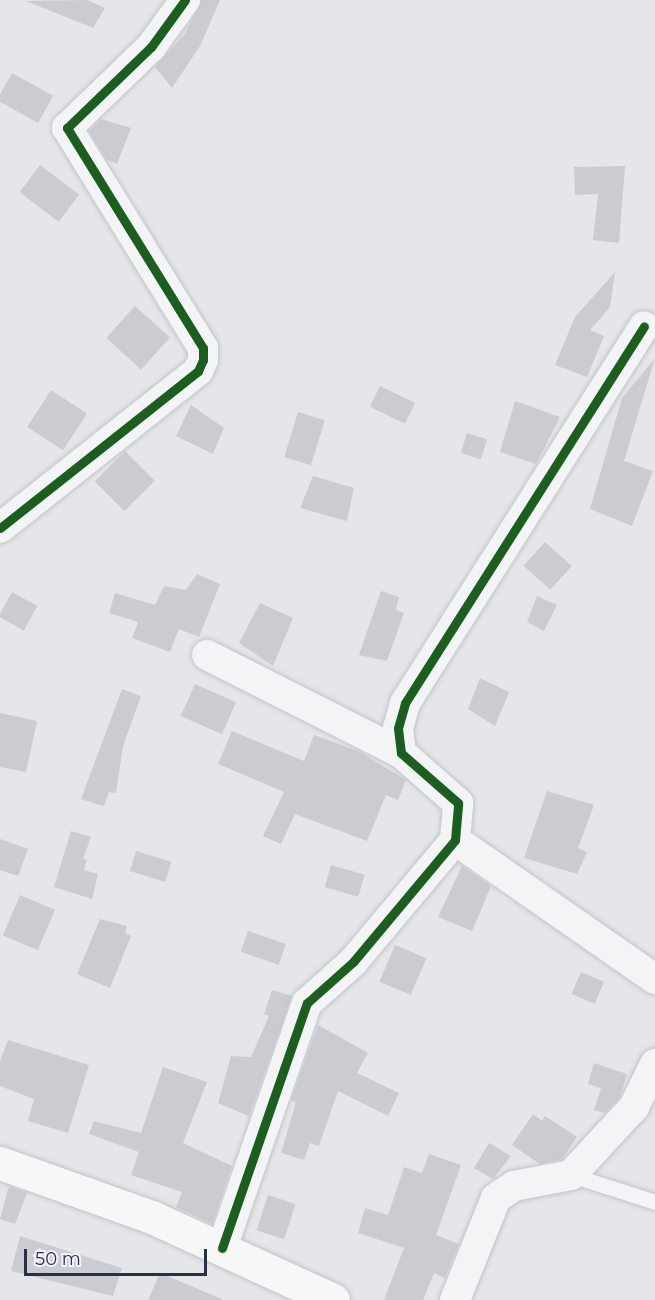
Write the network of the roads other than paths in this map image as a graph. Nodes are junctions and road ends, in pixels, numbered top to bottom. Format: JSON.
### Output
{"nodes":[{"id":1,"x":185,"y":0,"type":"edge"},
{"id":2,"x":644,"y":327,"type":"dead end"},
{"id":3,"x":0,"y":528,"type":"edge"},
{"id":4,"x":207,"y":655,"type":"dead end"},
{"id":5,"x":401,"y":753,"type":"junction"},
{"id":6,"x":455,"y":840,"type":"junction"},
{"id":7,"x":655,"y":979,"type":"edge"},
{"id":8,"x":655,"y":1064,"type":"edge"},
{"id":9,"x":0,"y":1163,"type":"edge"},
{"id":10,"x":572,"y":1175,"type":"junction"},
{"id":11,"x":655,"y":1202,"type":"edge"},
{"id":12,"x":222,"y":1248,"type":"junction"},
{"id":13,"x":333,"y":1300,"type":"edge"},
{"id":14,"x":455,"y":1300,"type":"edge"}],
"edges":[{"from":1,"to":3,"type":"street"},
{"from":2,"to":5,"type":"street"},
{"from":4,"to":5,"type":"street"},
{"from":5,"to":6,"type":"street"},
{"from":6,"to":7,"type":"street"},
{"from":6,"to":12,"type":"street"},
{"from":8,"to":10,"type":"street"},
{"from":9,"to":12,"type":"main road"},
{"from":10,"to":11,"type":"lane"},
{"from":10,"to":14,"type":"street"},
{"from":12,"to":13,"type":"main road"}]}
